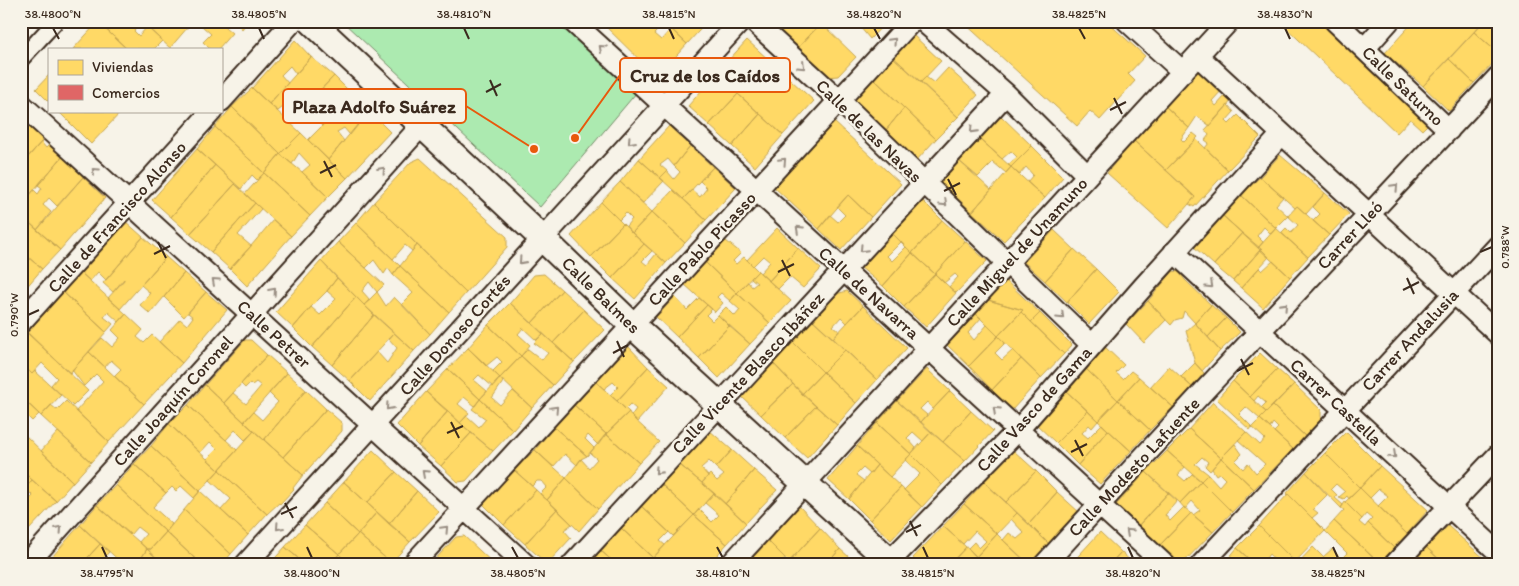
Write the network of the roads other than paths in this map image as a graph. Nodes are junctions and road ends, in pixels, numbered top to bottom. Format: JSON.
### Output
{"nodes":[{"id":1,"x":56,"y":21,"type":"edge"},
{"id":2,"x":293,"y":21,"type":"edge"},
{"id":3,"x":311,"y":21,"type":"edge"},
{"id":4,"x":572,"y":21,"type":"edge"},
{"id":5,"x":741,"y":21,"type":"edge"},
{"id":6,"x":753,"y":21,"type":"edge"},
{"id":7,"x":912,"y":21,"type":"edge"},
{"id":8,"x":923,"y":21,"type":"edge"},
{"id":9,"x":1127,"y":21,"type":"edge"},
{"id":10,"x":1229,"y":21,"type":"edge"},
{"id":11,"x":1335,"y":21,"type":"edge"},
{"id":12,"x":1389,"y":21,"type":"edge"},
{"id":13,"x":1365,"y":48,"type":"junction"},
{"id":14,"x":1198,"y":56,"type":"junction"},
{"id":15,"x":21,"y":59,"type":"edge"},
{"id":16,"x":1183,"y":72,"type":"junction"},
{"id":17,"x":1498,"y":77,"type":"edge"},
{"id":18,"x":1006,"y":94,"type":"junction"},
{"id":19,"x":222,"y":100,"type":"edge"},
{"id":20,"x":839,"y":100,"type":"junction"},
{"id":21,"x":21,"y":104,"type":"edge"},
{"id":22,"x":664,"y":106,"type":"junction"},
{"id":23,"x":211,"y":112,"type":"edge"},
{"id":24,"x":421,"y":126,"type":"junction"},
{"id":25,"x":1448,"y":130,"type":"junction"},
{"id":26,"x":1282,"y":134,"type":"junction"},
{"id":27,"x":1088,"y":175,"type":"junction"},
{"id":28,"x":924,"y":183,"type":"junction"},
{"id":29,"x":756,"y":190,"type":"junction"},
{"id":30,"x":130,"y":203,"type":"junction"},
{"id":31,"x":1369,"y":215,"type":"junction"},
{"id":32,"x":543,"y":239,"type":"junction"},
{"id":33,"x":1498,"y":246,"type":"edge"},
{"id":34,"x":1174,"y":252,"type":"junction"},
{"id":35,"x":1006,"y":264,"type":"junction"},
{"id":36,"x":843,"y":270,"type":"junction"},
{"id":37,"x":1454,"y":293,"type":"junction"},
{"id":38,"x":252,"y":314,"type":"junction"},
{"id":39,"x":21,"y":322,"type":"edge"},
{"id":40,"x":632,"y":325,"type":"junction"},
{"id":41,"x":1260,"y":331,"type":"junction"},
{"id":42,"x":1498,"y":334,"type":"edge"},
{"id":43,"x":1092,"y":346,"type":"junction"},
{"id":44,"x":928,"y":348,"type":"junction"},
{"id":45,"x":1203,"y":392,"type":"joint"},
{"id":46,"x":719,"y":405,"type":"junction"},
{"id":47,"x":1345,"y":410,"type":"junction"},
{"id":48,"x":372,"y":425,"type":"junction"},
{"id":49,"x":1018,"y":430,"type":"junction"},
{"id":50,"x":1498,"y":455,"type":"edge"},
{"id":51,"x":805,"y":483,"type":"junction"},
{"id":52,"x":1100,"y":504,"type":"junction"},
{"id":53,"x":1449,"y":507,"type":"junction"},
{"id":54,"x":464,"y":508,"type":"junction"},
{"id":55,"x":1498,"y":552,"type":"edge"},
{"id":56,"x":890,"y":564,"type":"edge"},
{"id":57,"x":26,"y":565,"type":"edge"},
{"id":58,"x":245,"y":565,"type":"edge"},
{"id":59,"x":412,"y":565,"type":"edge"},
{"id":60,"x":526,"y":565,"type":"edge"},
{"id":61,"x":572,"y":565,"type":"edge"},
{"id":62,"x":730,"y":565,"type":"edge"},
{"id":63,"x":1044,"y":565,"type":"edge"},
{"id":64,"x":1165,"y":565,"type":"edge"},
{"id":65,"x":1201,"y":565,"type":"edge"},
{"id":66,"x":1394,"y":565,"type":"edge"}],
"edges":[{"from":1,"to":15,"type":"street"},
{"from":2,"to":19,"type":"street"},
{"from":3,"to":24,"type":"street","name":"Calle Balmes"},
{"from":22,"to":4,"type":"street","name":"Calle de Navarra","one_way":true},
{"from":5,"to":22,"type":"street","name":"Calle Donoso Cortés"},
{"from":6,"to":20,"type":"street","name":"Calle de las Navas","one_way":true},
{"from":20,"to":7,"type":"street","name":"Calle Pablo Picasso","one_way":true},
{"from":8,"to":18,"type":"street"},
{"from":9,"to":16,"type":"street"},
{"from":10,"to":14,"type":"street","name":"Calle Miguel de Unamuno"},
{"from":11,"to":13,"type":"street","name":"Calle Saturno"},
{"from":12,"to":13,"type":"street"},
{"from":13,"to":25,"type":"street","name":"Calle Saturno"},
{"from":14,"to":16,"type":"street","name":"Calle Miguel de Unamuno"},
{"from":14,"to":26,"type":"street"},
{"from":16,"to":27,"type":"street","name":"Calle Miguel de Unamuno"},
{"from":17,"to":25,"type":"street","name":"Carrer Lleó"},
{"from":18,"to":27,"type":"street"},
{"from":18,"to":28,"type":"street","name":"Calle Vicente Blasco Ibáñez","one_way":true},
{"from":20,"to":28,"type":"street","name":"Calle de las Navas"},
{"from":29,"to":20,"type":"street","name":"Calle Pablo Picasso","one_way":true},
{"from":30,"to":21,"type":"street","name":"Calle Petrer","one_way":true},
{"from":22,"to":29,"type":"street","name":"Calle de Navarra"},
{"from":22,"to":32,"type":"street","name":"Calle Donoso Cortés","one_way":true},
{"from":23,"to":30,"type":"street","name":"Calle de Francisco Alonso"},
{"from":24,"to":32,"type":"street","name":"Calle Balmes"},
{"from":38,"to":24,"type":"street","name":"Calle Joaquín Coronel","one_way":true},
{"from":31,"to":25,"type":"street","name":"Carrer Lleó","one_way":true},
{"from":26,"to":31,"type":"street"},
{"from":26,"to":34,"type":"street","name":"Calle Vasco de Gama"},
{"from":27,"to":35,"type":"street","name":"Calle Miguel de Unamuno"},
{"from":28,"to":35,"type":"street","name":"Calle de las Navas","one_way":true},
{"from":28,"to":36,"type":"street","name":"Calle Vicente Blasco Ibáñez","one_way":true},
{"from":36,"to":29,"type":"street","name":"Calle de Navarra","one_way":true},
{"from":29,"to":40,"type":"street","name":"Calle Pablo Picasso"},
{"from":38,"to":30,"type":"street","name":"Calle Petrer","one_way":true},
{"from":30,"to":39,"type":"street","name":"Calle de Francisco Alonso"},
{"from":31,"to":37,"type":"street"},
{"from":41,"to":31,"type":"street","name":"Carrer Lleó","one_way":true},
{"from":32,"to":40,"type":"street","name":"Calle Balmes"},
{"from":32,"to":48,"type":"street","name":"Calle Donoso Cortés","one_way":true},
{"from":33,"to":37,"type":"street","name":"Carrer Andalusia"},
{"from":34,"to":41,"type":"street","name":"Carrer Castella","one_way":true},
{"from":34,"to":43,"type":"street","name":"Calle Vasco de Gama"},
{"from":35,"to":43,"type":"street","name":"Calle de las Navas","one_way":true},
{"from":35,"to":44,"type":"street","name":"Calle Miguel de Unamuno"},
{"from":36,"to":44,"type":"street","name":"Calle de Navarra"},
{"from":36,"to":46,"type":"street","name":"Calle Vicente Blasco Ibáñez"},
{"from":37,"to":42,"type":"street"},
{"from":37,"to":47,"type":"street","name":"Carrer Andalusia"},
{"from":38,"to":48,"type":"street","name":"Calle Petrer"},
{"from":57,"to":38,"type":"street","name":"Calle Joaquín Coronel","one_way":true},
{"from":40,"to":46,"type":"street","name":"Calle Balmes"},
{"from":54,"to":40,"type":"street","name":"Calle Pablo Picasso","one_way":true},
{"from":41,"to":45,"type":"street","name":"Carrer Lleó"},
{"from":41,"to":47,"type":"street","name":"Carrer Castella"},
{"from":43,"to":49,"type":"street","name":"Calle Vasco de Gama"},
{"from":49,"to":44,"type":"street","name":"Calle de Navarra","one_way":true},
{"from":44,"to":51,"type":"street","name":"Calle Miguel de Unamuno"},
{"from":45,"to":52,"type":"street","name":"Calle Modesto Lafuente"},
{"from":46,"to":51,"type":"street","name":"Calle Balmes"},
{"from":46,"to":61,"type":"street","name":"Calle Vicente Blasco Ibáñez","one_way":true},
{"from":47,"to":53,"type":"street","name":"Carrer Castella","one_way":true},
{"from":47,"to":65,"type":"street","name":"Carrer Andalusia"},
{"from":54,"to":48,"type":"street","name":"Calle Petrer","one_way":true},
{"from":48,"to":58,"type":"street","name":"Calle Donoso Cortés","one_way":true},
{"from":49,"to":52,"type":"street","name":"Calle de Navarra"},
{"from":49,"to":56,"type":"street","name":"Calle Vasco de Gama"},
{"from":50,"to":53,"type":"street"},
{"from":51,"to":56,"type":"street","name":"Calle Balmes"},
{"from":51,"to":62,"type":"street","name":"Calle Miguel de Unamuno"},
{"from":52,"to":63,"type":"street","name":"Calle Modesto Lafuente"},
{"from":64,"to":52,"type":"street","name":"Calle de Navarra","one_way":true},
{"from":53,"to":55,"type":"street","name":"Carrer Castella"},
{"from":53,"to":66,"type":"street"},
{"from":59,"to":54,"type":"street","name":"Calle Pablo Picasso","one_way":true},
{"from":54,"to":60,"type":"street","name":"Calle Petrer"}]}
